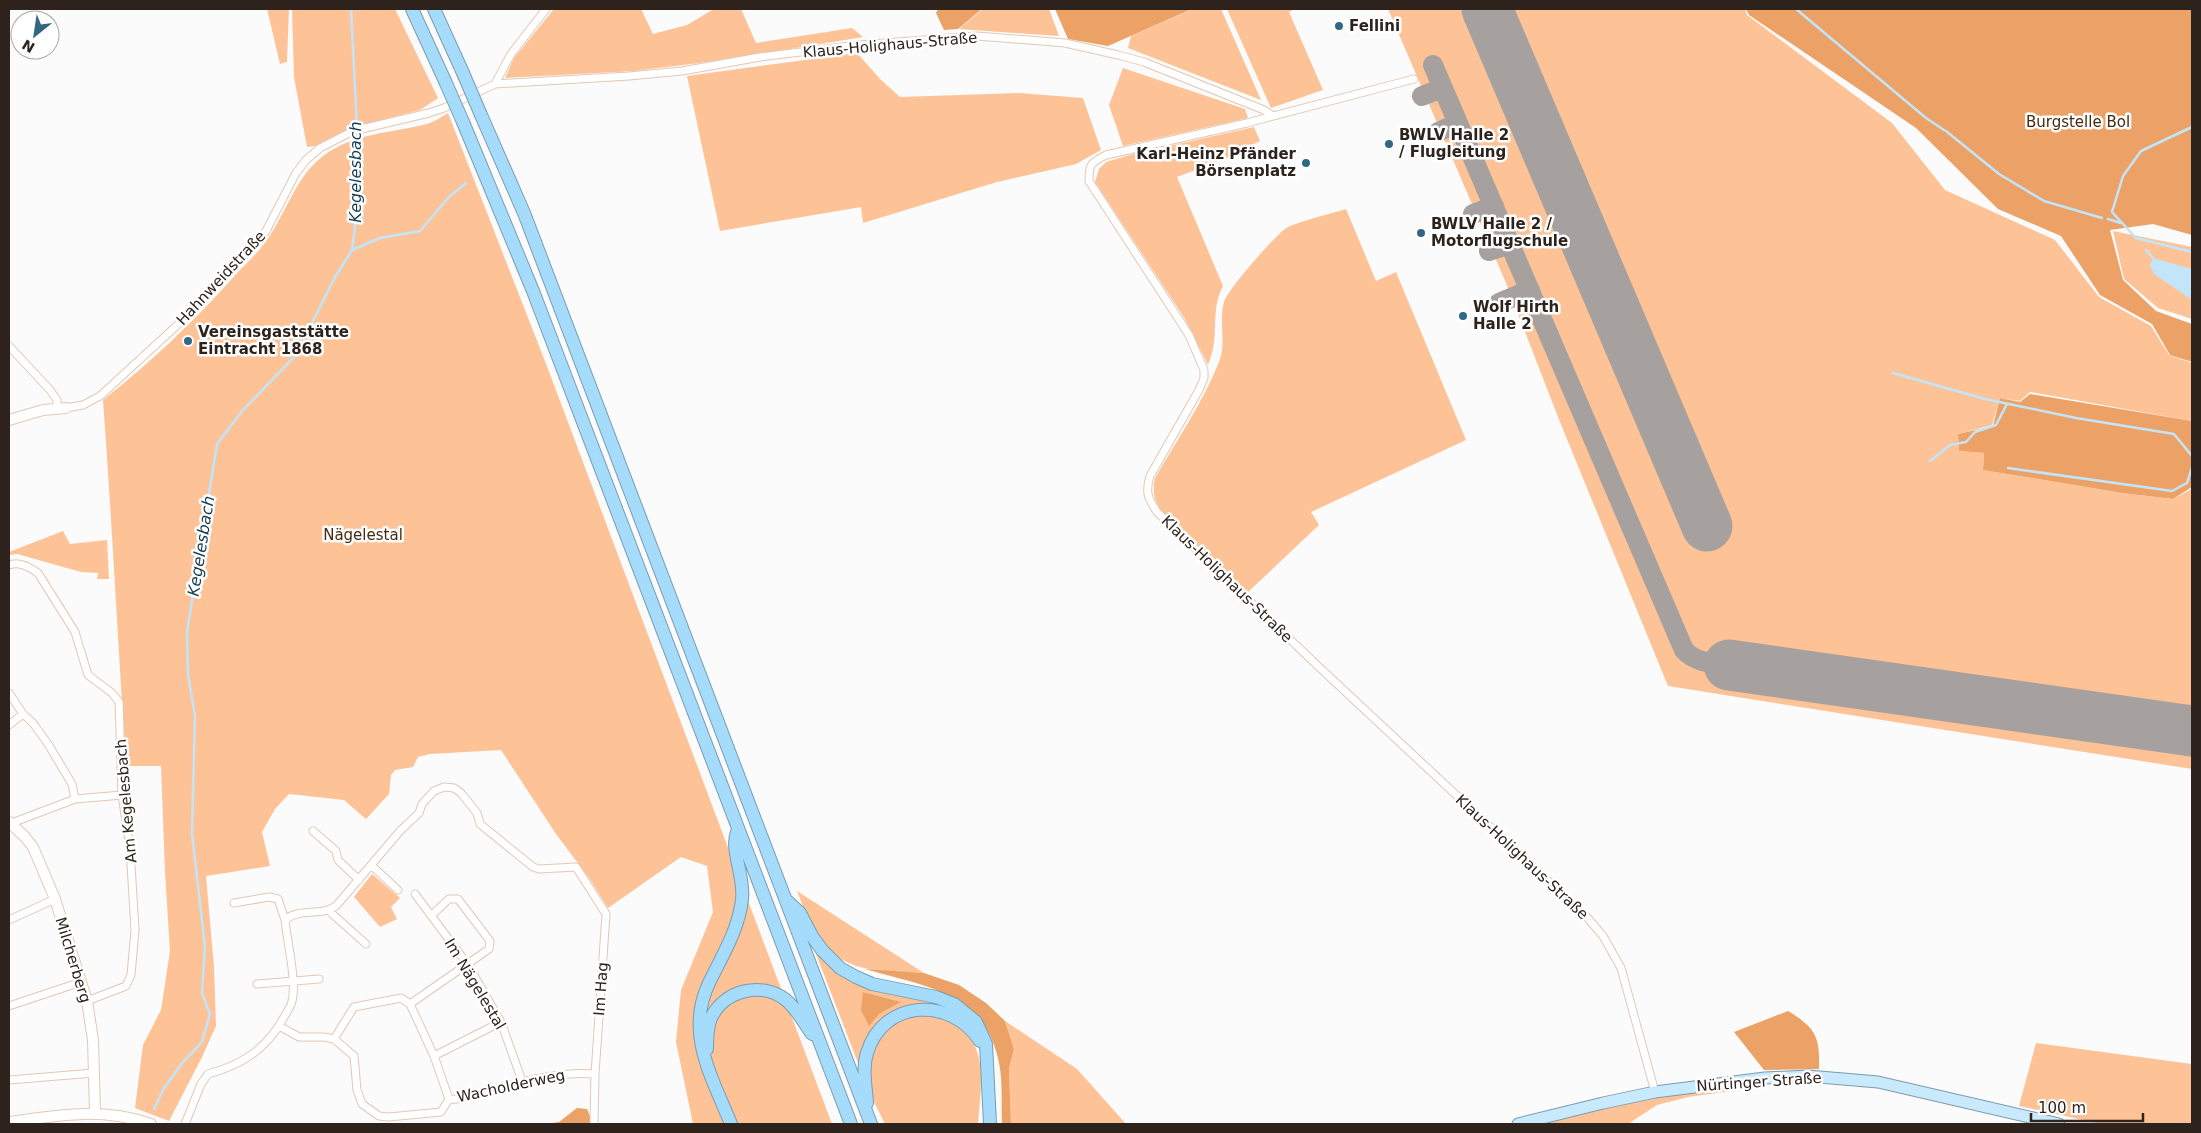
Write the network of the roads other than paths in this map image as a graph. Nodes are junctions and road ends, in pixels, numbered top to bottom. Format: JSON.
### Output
{"nodes":[{"id":1,"x":412,"y":9,"type":"edge"},
{"id":2,"x":434,"y":9,"type":"edge"},
{"id":3,"x":546,"y":9,"type":"edge"},
{"id":4,"x":1414,"y":78,"type":"dead end"},
{"id":5,"x":495,"y":84,"type":"junction"},
{"id":6,"x":1273,"y":116,"type":"junction"},
{"id":7,"x":9,"y":346,"type":"edge"},
{"id":8,"x":62,"y":408,"type":"junction"},
{"id":9,"x":9,"y":420,"type":"edge"},
{"id":10,"x":9,"y":565,"type":"edge"},
{"id":11,"x":9,"y":693,"type":"edge"},
{"id":12,"x":22,"y":714,"type":"junction"},
{"id":13,"x":9,"y":725,"type":"edge"},
{"id":14,"x":122,"y":795,"type":"junction"},
{"id":15,"x":75,"y":799,"type":"junction"},
{"id":16,"x":9,"y":823,"type":"edge"},
{"id":17,"x":738,"y":830,"type":"junction"},
{"id":18,"x":313,"y":831,"type":"dead end"},
{"id":19,"x":372,"y":866,"type":"junction"},
{"id":20,"x":359,"y":880,"type":"junction"},
{"id":21,"x":398,"y":890,"type":"dead end"},
{"id":22,"x":415,"y":894,"type":"dead end"},
{"id":23,"x":55,"y":899,"type":"junction"},
{"id":24,"x":785,"y":900,"type":"junction"},
{"id":25,"x":234,"y":903,"type":"dead end"},
{"id":26,"x":328,"y":912,"type":"junction"},
{"id":27,"x":432,"y":916,"type":"junction"},
{"id":28,"x":9,"y":920,"type":"edge"},
{"id":29,"x":285,"y":920,"type":"junction"},
{"id":30,"x":366,"y":944,"type":"dead end"},
{"id":31,"x":468,"y":965,"type":"junction"},
{"id":32,"x":319,"y":979,"type":"dead end"},
{"id":33,"x":293,"y":980,"type":"junction"},
{"id":34,"x":82,"y":982,"type":"junction"},
{"id":35,"x":257,"y":984,"type":"dead end"},
{"id":36,"x":87,"y":1001,"type":"junction"},
{"id":37,"x":410,"y":1004,"type":"junction"},
{"id":38,"x":9,"y":1006,"type":"edge"},
{"id":39,"x":501,"y":1022,"type":"junction"},
{"id":40,"x":279,"y":1026,"type":"junction"},
{"id":41,"x":334,"y":1039,"type":"junction"},
{"id":42,"x":822,"y":1048,"type":"junction"},
{"id":43,"x":434,"y":1056,"type":"junction"},
{"id":44,"x":988,"y":1059,"type":"junction"},
{"id":45,"x":707,"y":1061,"type":"junction"},
{"id":46,"x":94,"y":1073,"type":"junction"},
{"id":47,"x":595,"y":1074,"type":"junction"},
{"id":48,"x":9,"y":1080,"type":"edge"},
{"id":49,"x":522,"y":1081,"type":"junction"},
{"id":50,"x":1655,"y":1092,"type":"junction"},
{"id":51,"x":449,"y":1099,"type":"junction"},
{"id":52,"x":95,"y":1112,"type":"junction"},
{"id":53,"x":869,"y":1120,"type":"edge"},
{"id":54,"x":992,"y":1121,"type":"edge"},
{"id":55,"x":9,"y":1122,"type":"edge"},
{"id":56,"x":151,"y":1124,"type":"edge"},
{"id":57,"x":185,"y":1124,"type":"edge"},
{"id":58,"x":594,"y":1124,"type":"edge"},
{"id":59,"x":730,"y":1124,"type":"edge"},
{"id":60,"x":851,"y":1124,"type":"edge"},
{"id":61,"x":1518,"y":1124,"type":"edge"},
{"id":62,"x":2059,"y":1124,"type":"edge"}],
"edges":[{"from":1,"to":17,"type":"highway","bridge":true},
{"from":2,"to":24,"type":"highway","bridge":true},
{"from":3,"to":5,"type":"street"},
{"from":4,"to":6,"type":"street","name":"Klaus-Holighaus-Straße"},
{"from":5,"to":6,"type":"street","name":"Klaus-Holighaus-Straße"},
{"from":5,"to":8,"type":"street","name":"Hahnweidstraße"},
{"from":6,"to":50,"type":"street","name":"Klaus-Holighaus-Straße"},
{"from":7,"to":8,"type":"street"},
{"from":8,"to":9,"type":"street","name":"Hahnweidstraße"},
{"from":10,"to":14,"type":"street","name":"Am Kegelesbach"},
{"from":11,"to":12,"type":"street"},
{"from":12,"to":13,"type":"street"},
{"from":12,"to":15,"type":"street"},
{"from":14,"to":15,"type":"street"},
{"from":14,"to":36,"type":"street","name":"Am Kegelesbach"},
{"from":15,"to":16,"type":"street"},
{"from":16,"to":23,"type":"street","name":"Milcherberg"},
{"from":17,"to":42,"type":"highway"},
{"from":17,"to":45,"type":"highway"},
{"from":18,"to":20,"type":"street"},
{"from":19,"to":20,"type":"street"},
{"from":19,"to":21,"type":"street"},
{"from":19,"to":47,"type":"street","name":"Im Hag"},
{"from":20,"to":26,"type":"street"},
{"from":22,"to":27,"type":"street","name":"Im Nägelestal"},
{"from":23,"to":28,"type":"street"},
{"from":23,"to":34,"type":"street","name":"Milcherberg"},
{"from":24,"to":44,"type":"highway"},
{"from":24,"to":53,"type":"highway"},
{"from":25,"to":29,"type":"street"},
{"from":26,"to":29,"type":"street"},
{"from":26,"to":30,"type":"street"},
{"from":27,"to":31,"type":"street","name":"Im Nägelestal"},
{"from":27,"to":31,"type":"street"},
{"from":29,"to":33,"type":"street"},
{"from":31,"to":37,"type":"street"},
{"from":31,"to":39,"type":"street","name":"Im Nägelestal"},
{"from":32,"to":33,"type":"street"},
{"from":33,"to":35,"type":"street"},
{"from":33,"to":40,"type":"street"},
{"from":34,"to":36,"type":"street","name":"Milcherberg"},
{"from":34,"to":38,"type":"street"},
{"from":36,"to":46,"type":"street","name":"Milcherberg"},
{"from":37,"to":41,"type":"street"},
{"from":37,"to":43,"type":"street"},
{"from":39,"to":43,"type":"street"},
{"from":39,"to":49,"type":"street","name":"Im Nägelestal"},
{"from":40,"to":41,"type":"street"},
{"from":40,"to":57,"type":"street"},
{"from":41,"to":51,"type":"street","name":"Wacholderweg"},
{"from":42,"to":45,"type":"highway"},
{"from":42,"to":60,"type":"highway"},
{"from":43,"to":51,"type":"street"},
{"from":44,"to":53,"type":"highway"},
{"from":44,"to":54,"type":"highway"},
{"from":45,"to":59,"type":"highway"},
{"from":46,"to":48,"type":"street"},
{"from":46,"to":52,"type":"street","name":"Milcherberg"},
{"from":47,"to":49,"type":"street","name":"Wacholderweg"},
{"from":47,"to":58,"type":"street","name":"Im Hag"},
{"from":49,"to":51,"type":"street","name":"Wacholderweg"},
{"from":50,"to":61,"type":"main road","name":"Nürtinger Straße"},
{"from":50,"to":62,"type":"main road","name":"Nürtinger Straße"},
{"from":52,"to":55,"type":"street"},
{"from":52,"to":56,"type":"street"}]}
